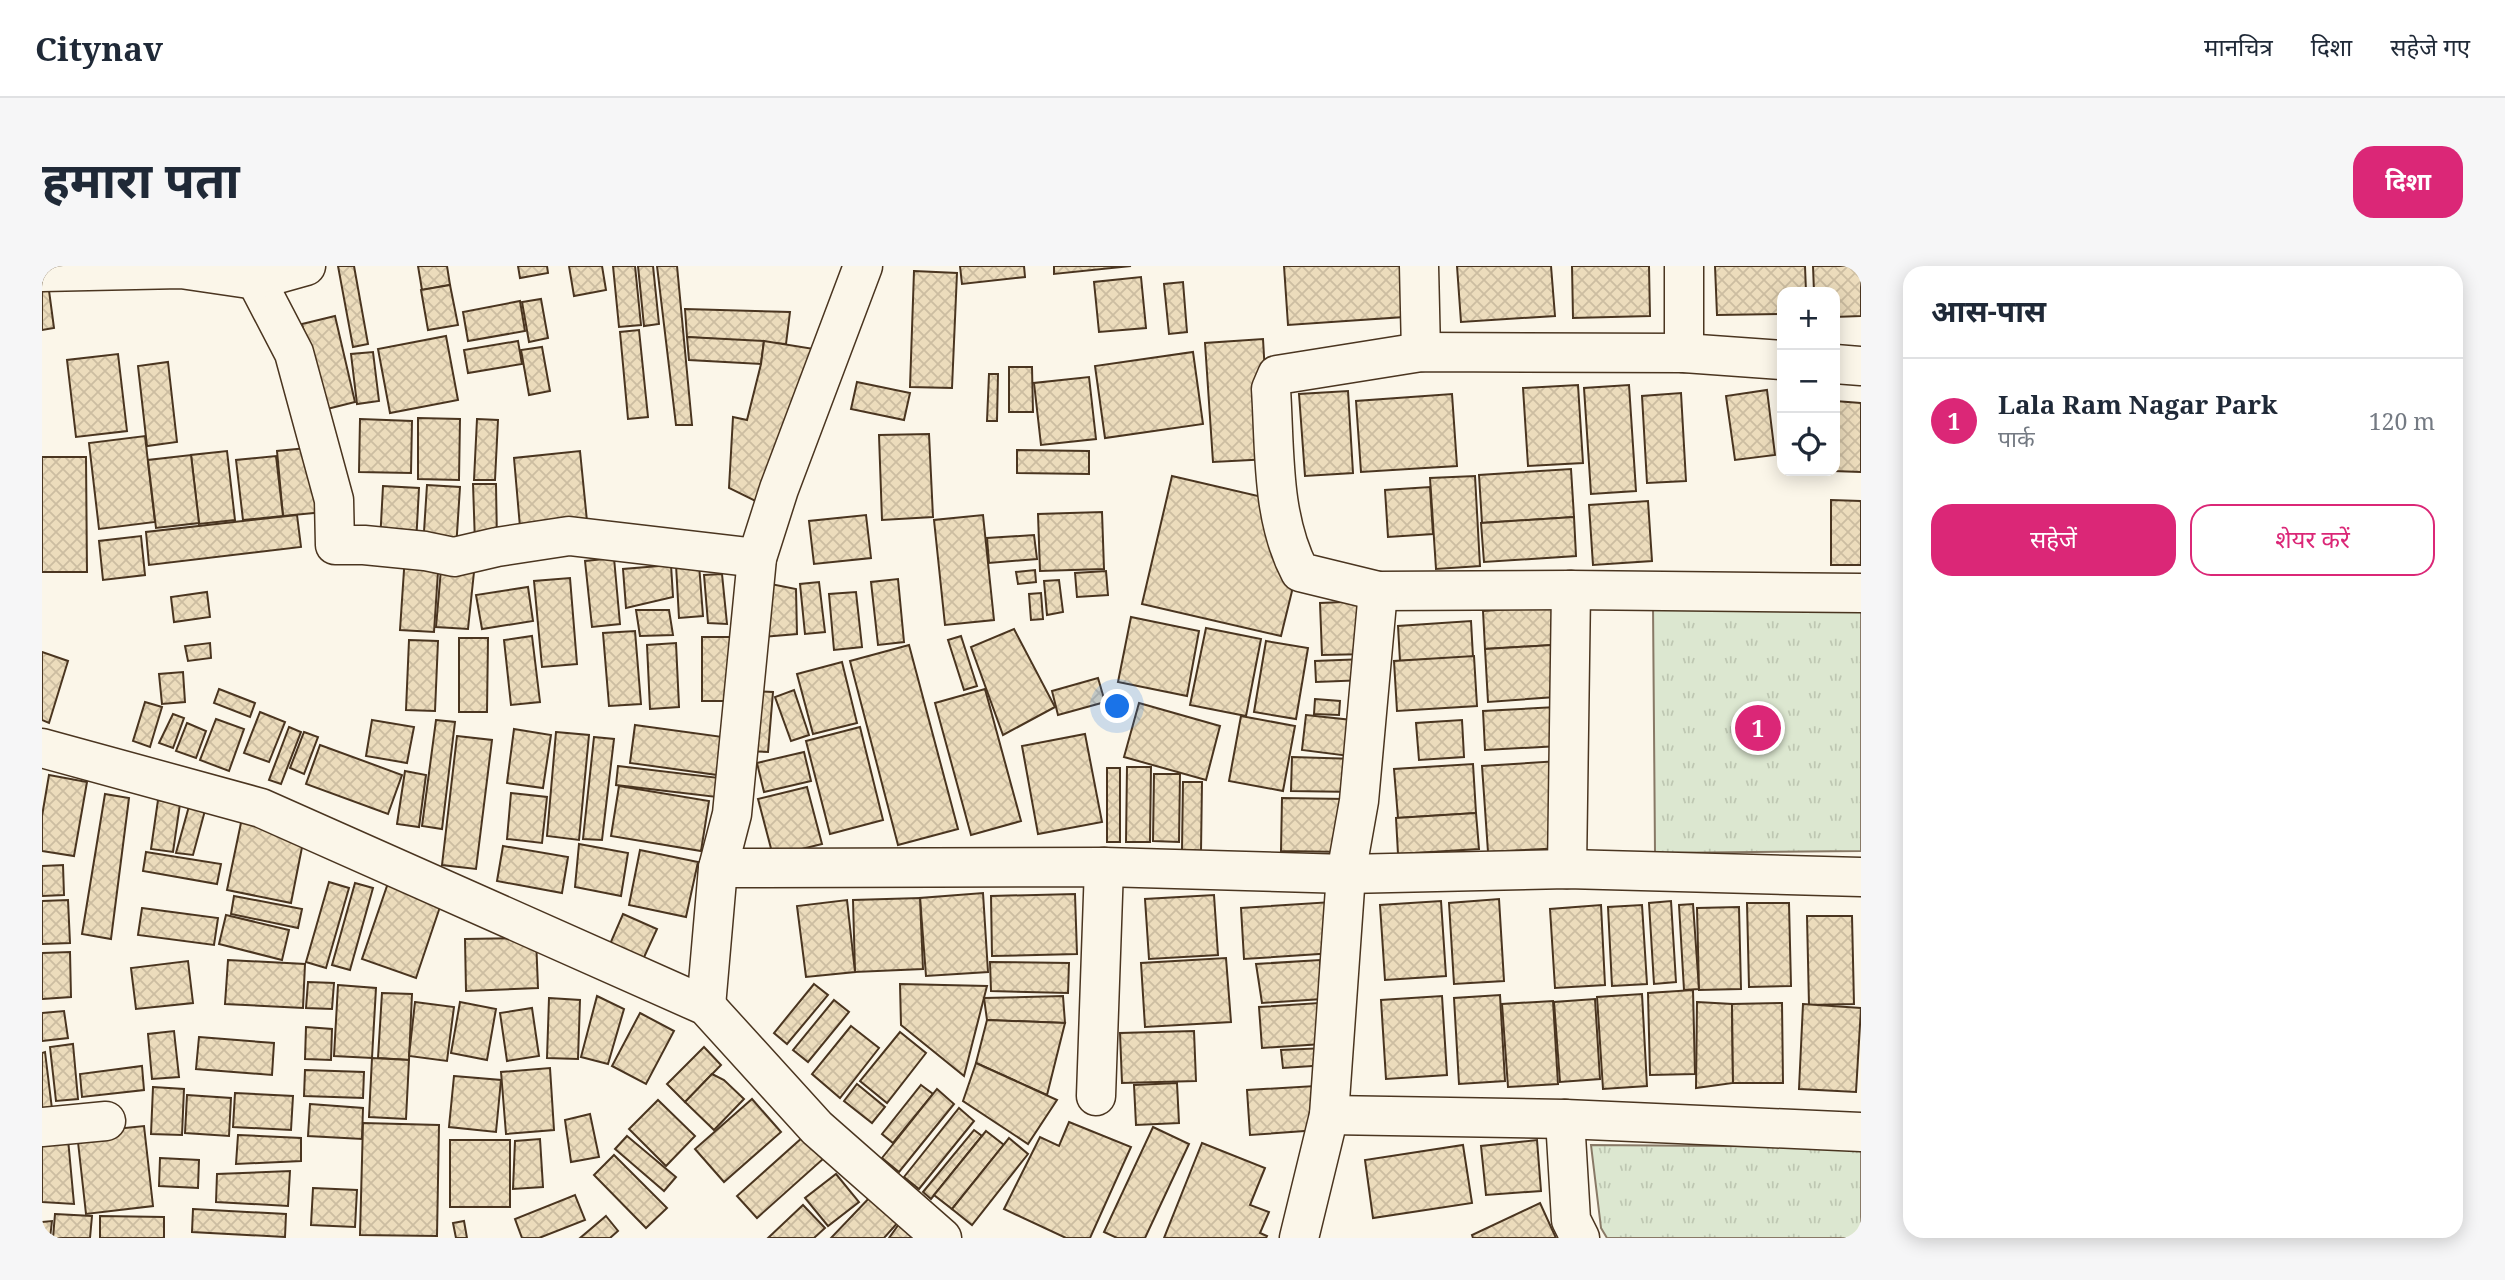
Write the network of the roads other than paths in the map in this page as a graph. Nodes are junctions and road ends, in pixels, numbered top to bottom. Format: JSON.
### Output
{"nodes":[{"id":1,"x":306,"y":266,"type":"edge"},
{"id":2,"x":863,"y":266,"type":"edge"},
{"id":3,"x":1419,"y":266,"type":"edge"},
{"id":4,"x":1684,"y":266,"type":"edge"},
{"id":5,"x":42,"y":272,"type":"edge"},
{"id":6,"x":256,"y":280,"type":"junction"},
{"id":7,"x":1421,"y":352,"type":"junction"},
{"id":8,"x":1684,"y":353,"type":"junction"},
{"id":9,"x":1777,"y":360,"type":"edge"},
{"id":10,"x":1840,"y":364,"type":"edge"},
{"id":11,"x":1861,"y":366,"type":"edge"},
{"id":12,"x":757,"y":558,"type":"junction"},
{"id":13,"x":1571,"y":590,"type":"junction"},
{"id":14,"x":1378,"y":591,"type":"junction"},
{"id":15,"x":1861,"y":593,"type":"edge"},
{"id":16,"x":42,"y":748,"type":"edge"},
{"id":17,"x":1104,"y":867,"type":"junction"},
{"id":18,"x":718,"y":868,"type":"junction"},
{"id":19,"x":1567,"y":869,"type":"junction"},
{"id":20,"x":1346,"y":874,"type":"junction"},
{"id":21,"x":1861,"y":877,"type":"edge"},
{"id":22,"x":706,"y":1006,"type":"junction"},
{"id":23,"x":1096,"y":1096,"type":"dead end"},
{"id":24,"x":1329,"y":1115,"type":"junction"},
{"id":25,"x":1565,"y":1119,"type":"junction"},
{"id":26,"x":106,"y":1121,"type":"dead end"},
{"id":27,"x":42,"y":1127,"type":"edge"},
{"id":28,"x":1861,"y":1132,"type":"edge"},
{"id":29,"x":942,"y":1238,"type":"edge"},
{"id":30,"x":1299,"y":1238,"type":"edge"},
{"id":31,"x":1580,"y":1238,"type":"edge"}],
"edges":[{"from":1,"to":6,"type":"street"},
{"from":2,"to":12,"type":"street"},
{"from":3,"to":7,"type":"street"},
{"from":4,"to":8,"type":"street"},
{"from":5,"to":6,"type":"street"},
{"from":6,"to":12,"type":"street"},
{"from":7,"to":8,"type":"street"},
{"from":7,"to":14,"type":"street"},
{"from":8,"to":9,"type":"street"},
{"from":10,"to":11,"type":"street"},
{"from":12,"to":18,"type":"street"},
{"from":13,"to":14,"type":"street"},
{"from":13,"to":15,"type":"street"},
{"from":13,"to":19,"type":"street"},
{"from":14,"to":20,"type":"street"},
{"from":16,"to":22,"type":"street"},
{"from":17,"to":18,"type":"street"},
{"from":17,"to":20,"type":"street"},
{"from":17,"to":23,"type":"street"},
{"from":18,"to":22,"type":"street"},
{"from":19,"to":20,"type":"street"},
{"from":19,"to":21,"type":"street"},
{"from":20,"to":24,"type":"street"},
{"from":22,"to":29,"type":"street"},
{"from":24,"to":25,"type":"street"},
{"from":24,"to":30,"type":"street"},
{"from":25,"to":28,"type":"street"},
{"from":25,"to":31,"type":"street"},
{"from":26,"to":27,"type":"street"}]}
